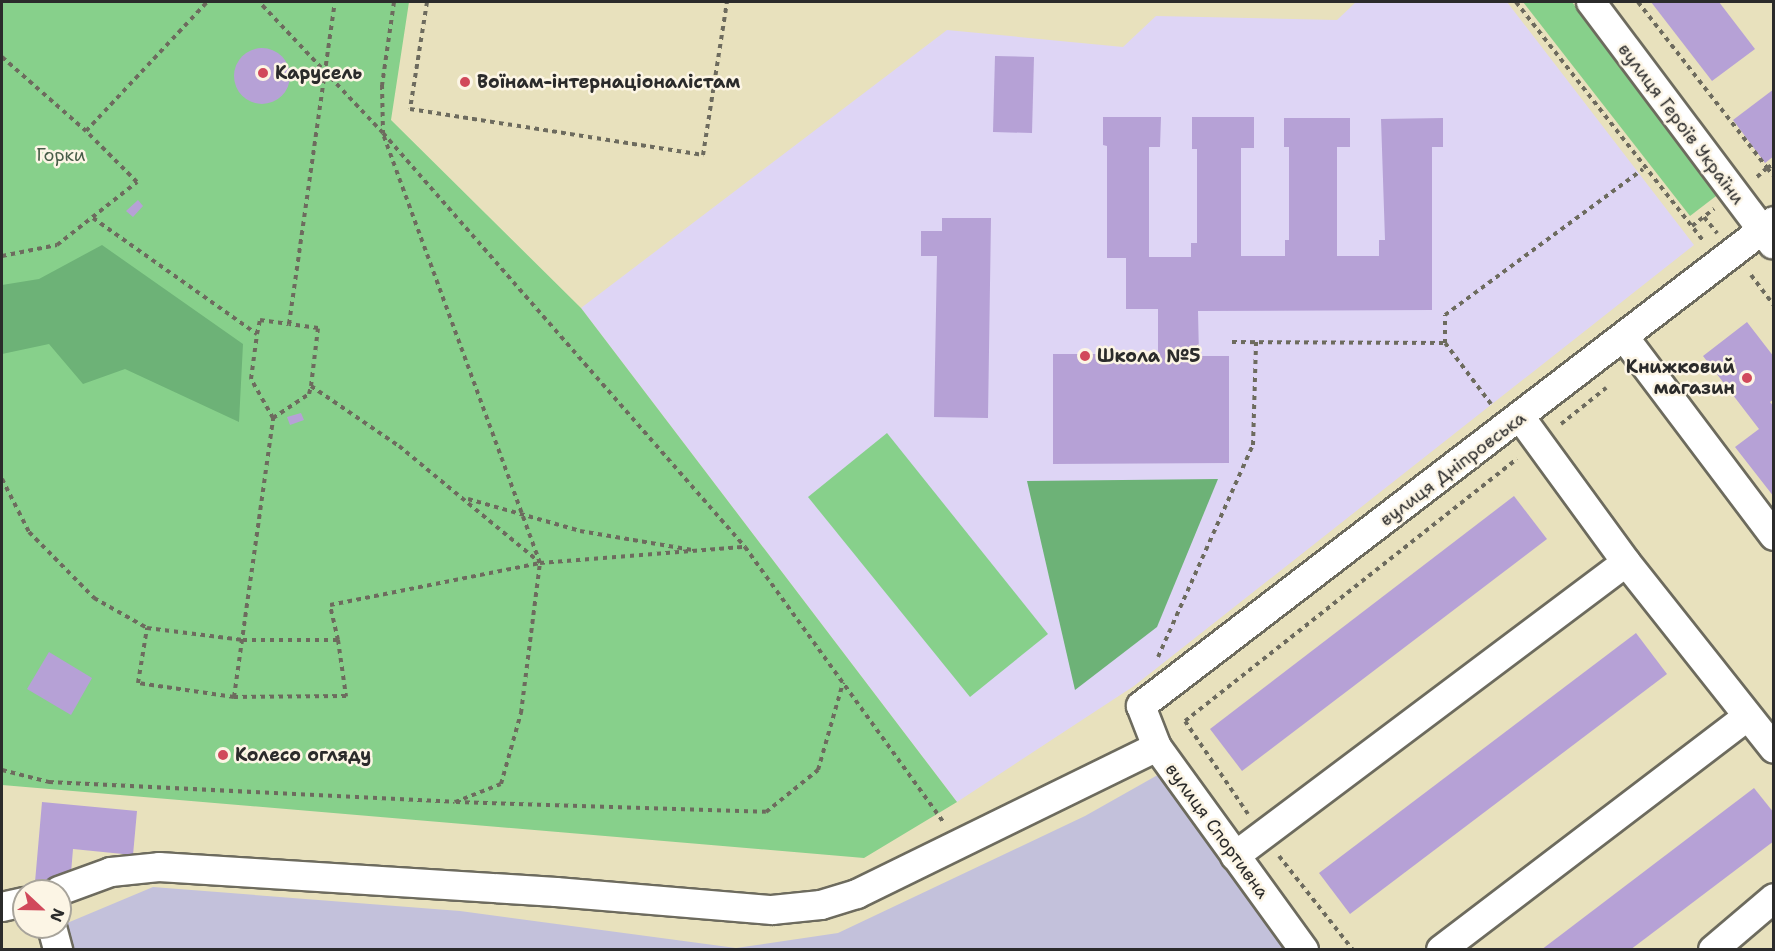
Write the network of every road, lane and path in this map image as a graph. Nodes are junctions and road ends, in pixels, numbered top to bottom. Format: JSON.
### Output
{"nodes":[{"id":1,"x":207,"y":2,"type":"edge"},
{"id":2,"x":259,"y":2,"type":"edge"},
{"id":3,"x":335,"y":2,"type":"edge"},
{"id":4,"x":394,"y":2,"type":"edge"},
{"id":5,"x":427,"y":2,"type":"edge"},
{"id":6,"x":727,"y":2,"type":"edge"},
{"id":7,"x":1516,"y":2,"type":"edge"},
{"id":8,"x":1590,"y":2,"type":"edge"},
{"id":9,"x":1638,"y":2,"type":"edge"},
{"id":10,"x":2,"y":57,"type":"edge"},
{"id":11,"x":325,"y":70,"type":"junction"},
{"id":12,"x":86,"y":130,"type":"junction"},
{"id":13,"x":383,"y":133,"type":"junction"},
{"id":14,"x":1773,"y":164,"type":"edge"},
{"id":15,"x":1767,"y":168,"type":"junction"},
{"id":16,"x":1643,"y":169,"type":"junction"},
{"id":17,"x":1773,"y":176,"type":"edge"},
{"id":18,"x":1748,"y":184,"type":"dead end"},
{"id":19,"x":1722,"y":203,"type":"dead end"},
{"id":20,"x":93,"y":218,"type":"junction"},
{"id":21,"x":1692,"y":226,"type":"junction"},
{"id":22,"x":1770,"y":232,"type":"edge"},
{"id":23,"x":1706,"y":244,"type":"dead end"},
{"id":24,"x":2,"y":256,"type":"edge"},
{"id":25,"x":1758,"y":268,"type":"dead end"},
{"id":26,"x":1750,"y":274,"type":"junction"},
{"id":27,"x":1741,"y":281,"type":"dead end"},
{"id":28,"x":1773,"y":305,"type":"edge"},
{"id":29,"x":289,"y":324,"type":"junction"},
{"id":30,"x":257,"y":334,"type":"junction"},
{"id":31,"x":1624,"y":337,"type":"junction"},
{"id":32,"x":1232,"y":342,"type":"dead end"},
{"id":33,"x":1256,"y":342,"type":"junction"},
{"id":34,"x":1445,"y":343,"type":"junction"},
{"id":35,"x":1641,"y":360,"type":"junction"},
{"id":36,"x":311,"y":386,"type":"junction"},
{"id":37,"x":1508,"y":414,"type":"junction"},
{"id":38,"x":273,"y":418,"type":"junction"},
{"id":39,"x":1538,"y":442,"type":"junction"},
{"id":40,"x":2,"y":479,"type":"edge"},
{"id":41,"x":464,"y":498,"type":"junction"},
{"id":42,"x":522,"y":514,"type":"junction"},
{"id":43,"x":1773,"y":536,"type":"edge"},
{"id":44,"x":745,"y":547,"type":"junction"},
{"id":45,"x":698,"y":551,"type":"junction"},
{"id":46,"x":1626,"y":562,"type":"junction"},
{"id":47,"x":540,"y":563,"type":"junction"},
{"id":48,"x":147,"y":628,"type":"junction"},
{"id":49,"x":243,"y":640,"type":"junction"},
{"id":50,"x":338,"y":640,"type":"junction"},
{"id":51,"x":1154,"y":666,"type":"dead end"},
{"id":52,"x":843,"y":682,"type":"junction"},
{"id":53,"x":234,"y":698,"type":"junction"},
{"id":54,"x":1141,"y":706,"type":"joint"},
{"id":55,"x":1747,"y":717,"type":"junction"},
{"id":56,"x":1156,"y":747,"type":"junction"},
{"id":57,"x":1773,"y":749,"type":"edge"},
{"id":58,"x":2,"y":770,"type":"edge"},
{"id":59,"x":455,"y":802,"type":"junction"},
{"id":60,"x":1263,"y":836,"type":"junction"},
{"id":61,"x":959,"y":844,"type":"junction"},
{"id":62,"x":1235,"y":856,"type":"junction"},
{"id":63,"x":72,"y":886,"type":"edge"},
{"id":64,"x":1773,"y":898,"type":"edge"},
{"id":65,"x":1304,"y":950,"type":"edge"},
{"id":66,"x":1353,"y":950,"type":"edge"},
{"id":67,"x":1441,"y":950,"type":"edge"},
{"id":68,"x":1713,"y":950,"type":"edge"}],
"edges":[{"from":1,"to":12,"type":"path"},
{"from":2,"to":11,"type":"path"},
{"from":3,"to":11,"type":"path"},
{"from":4,"to":13,"type":"path"},
{"from":5,"to":6,"type":"path"},
{"from":7,"to":16,"type":"path"},
{"from":8,"to":22,"type":"street","name":"вулиця Героїв України"},
{"from":9,"to":15,"type":"path"},
{"from":10,"to":12,"type":"path"},
{"from":11,"to":13,"type":"path"},
{"from":11,"to":29,"type":"path"},
{"from":12,"to":20,"type":"path"},
{"from":13,"to":42,"type":"path"},
{"from":13,"to":44,"type":"path"},
{"from":14,"to":15,"type":"path"},
{"from":15,"to":17,"type":"path"},
{"from":15,"to":18,"type":"path"},
{"from":16,"to":21,"type":"path"},
{"from":16,"to":34,"type":"path"},
{"from":19,"to":21,"type":"path"},
{"from":20,"to":24,"type":"path"},
{"from":20,"to":30,"type":"path"},
{"from":21,"to":23,"type":"path"},
{"from":22,"to":31,"type":"street","name":"вулиця Дніпровська"},
{"from":25,"to":26,"type":"path"},
{"from":26,"to":27,"type":"path"},
{"from":26,"to":28,"type":"path"},
{"from":29,"to":30,"type":"path"},
{"from":29,"to":36,"type":"path"},
{"from":30,"to":38,"type":"path"},
{"from":31,"to":35,"type":"street"},
{"from":31,"to":37,"type":"street","name":"вулиця Дніпровська"},
{"from":32,"to":33,"type":"path"},
{"from":33,"to":34,"type":"path"},
{"from":33,"to":51,"type":"path"},
{"from":34,"to":37,"type":"path"},
{"from":35,"to":39,"type":"path"},
{"from":35,"to":43,"type":"street"},
{"from":36,"to":38,"type":"path"},
{"from":36,"to":41,"type":"path"},
{"from":37,"to":39,"type":"street"},
{"from":37,"to":54,"type":"street","name":"вулиця Дніпровська"},
{"from":38,"to":49,"type":"path"},
{"from":39,"to":46,"type":"street"},
{"from":39,"to":60,"type":"path"},
{"from":40,"to":48,"type":"path"},
{"from":41,"to":42,"type":"path"},
{"from":41,"to":47,"type":"path"},
{"from":42,"to":45,"type":"path"},
{"from":42,"to":47,"type":"path"},
{"from":44,"to":45,"type":"path"},
{"from":44,"to":52,"type":"path"},
{"from":45,"to":47,"type":"path"},
{"from":46,"to":55,"type":"street"},
{"from":46,"to":60,"type":"street"},
{"from":47,"to":50,"type":"path"},
{"from":47,"to":59,"type":"path"},
{"from":48,"to":49,"type":"path"},
{"from":48,"to":53,"type":"path"},
{"from":49,"to":50,"type":"path"},
{"from":49,"to":53,"type":"path"},
{"from":50,"to":53,"type":"path"},
{"from":52,"to":59,"type":"path"},
{"from":52,"to":61,"type":"path"},
{"from":54,"to":56,"type":"street","name":"вулиця Спортивна"},
{"from":55,"to":57,"type":"street"},
{"from":55,"to":67,"type":"street"},
{"from":56,"to":61,"type":"street"},
{"from":56,"to":62,"type":"street","name":"вулиця Спортивна"},
{"from":58,"to":59,"type":"path"},
{"from":60,"to":62,"type":"street"},
{"from":60,"to":66,"type":"path"},
{"from":61,"to":63,"type":"street"},
{"from":62,"to":65,"type":"street","name":"вулиця Спортивна"},
{"from":64,"to":68,"type":"street"}]}
